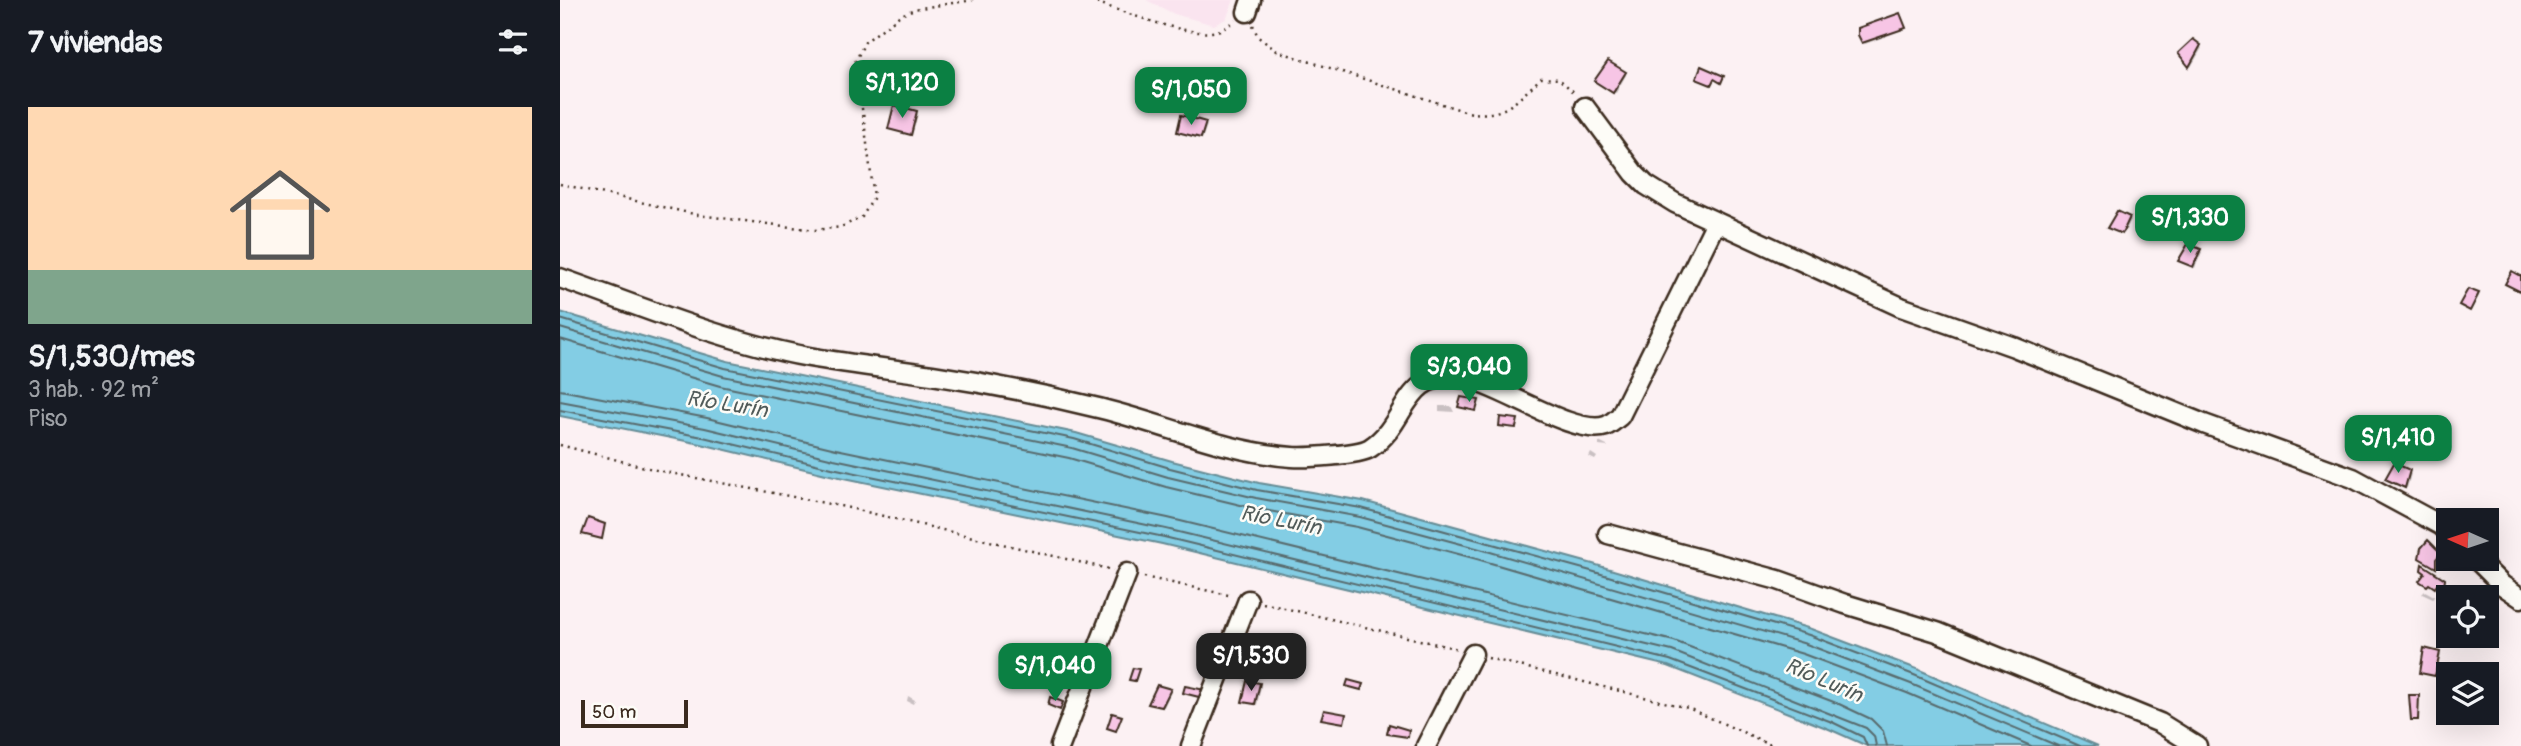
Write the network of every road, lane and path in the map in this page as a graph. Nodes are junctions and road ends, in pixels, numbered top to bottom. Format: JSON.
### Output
{"nodes":[{"id":1,"x":973,"y":0,"type":"edge"},
{"id":2,"x":1090,"y":0,"type":"edge"},
{"id":3,"x":1249,"y":6,"type":"edge"},
{"id":4,"x":1585,"y":107,"type":"joint"},
{"id":5,"x":560,"y":184,"type":"edge"},
{"id":6,"x":1716,"y":222,"type":"junction"},
{"id":7,"x":560,"y":278,"type":"edge"},
{"id":8,"x":560,"y":445,"type":"edge"},
{"id":9,"x":2436,"y":523,"type":"edge"},
{"id":10,"x":1608,"y":534,"type":"dead end"},
{"id":11,"x":2488,"y":571,"type":"edge"},
{"id":12,"x":1127,"y":573,"type":"junction"},
{"id":13,"x":2521,"y":598,"type":"edge"},
{"id":14,"x":1248,"y":600,"type":"junction"},
{"id":15,"x":1473,"y":654,"type":"junction"},
{"id":16,"x":1060,"y":746,"type":"edge"},
{"id":17,"x":1191,"y":746,"type":"edge"},
{"id":18,"x":1426,"y":746,"type":"edge"},
{"id":19,"x":1774,"y":746,"type":"edge"},
{"id":20,"x":2197,"y":746,"type":"edge"}],
"edges":[{"from":1,"to":5,"type":"path"},
{"from":2,"to":3,"type":"path"},
{"from":3,"to":4,"type":"path"},
{"from":4,"to":6,"type":"street"},
{"from":6,"to":7,"type":"street"},
{"from":6,"to":9,"type":"street"},
{"from":8,"to":12,"type":"path"},
{"from":10,"to":20,"type":"street"},
{"from":11,"to":13,"type":"street"},
{"from":12,"to":14,"type":"path"},
{"from":12,"to":16,"type":"street"},
{"from":14,"to":15,"type":"path"},
{"from":14,"to":17,"type":"street"},
{"from":15,"to":18,"type":"street"},
{"from":15,"to":19,"type":"path"}]}
